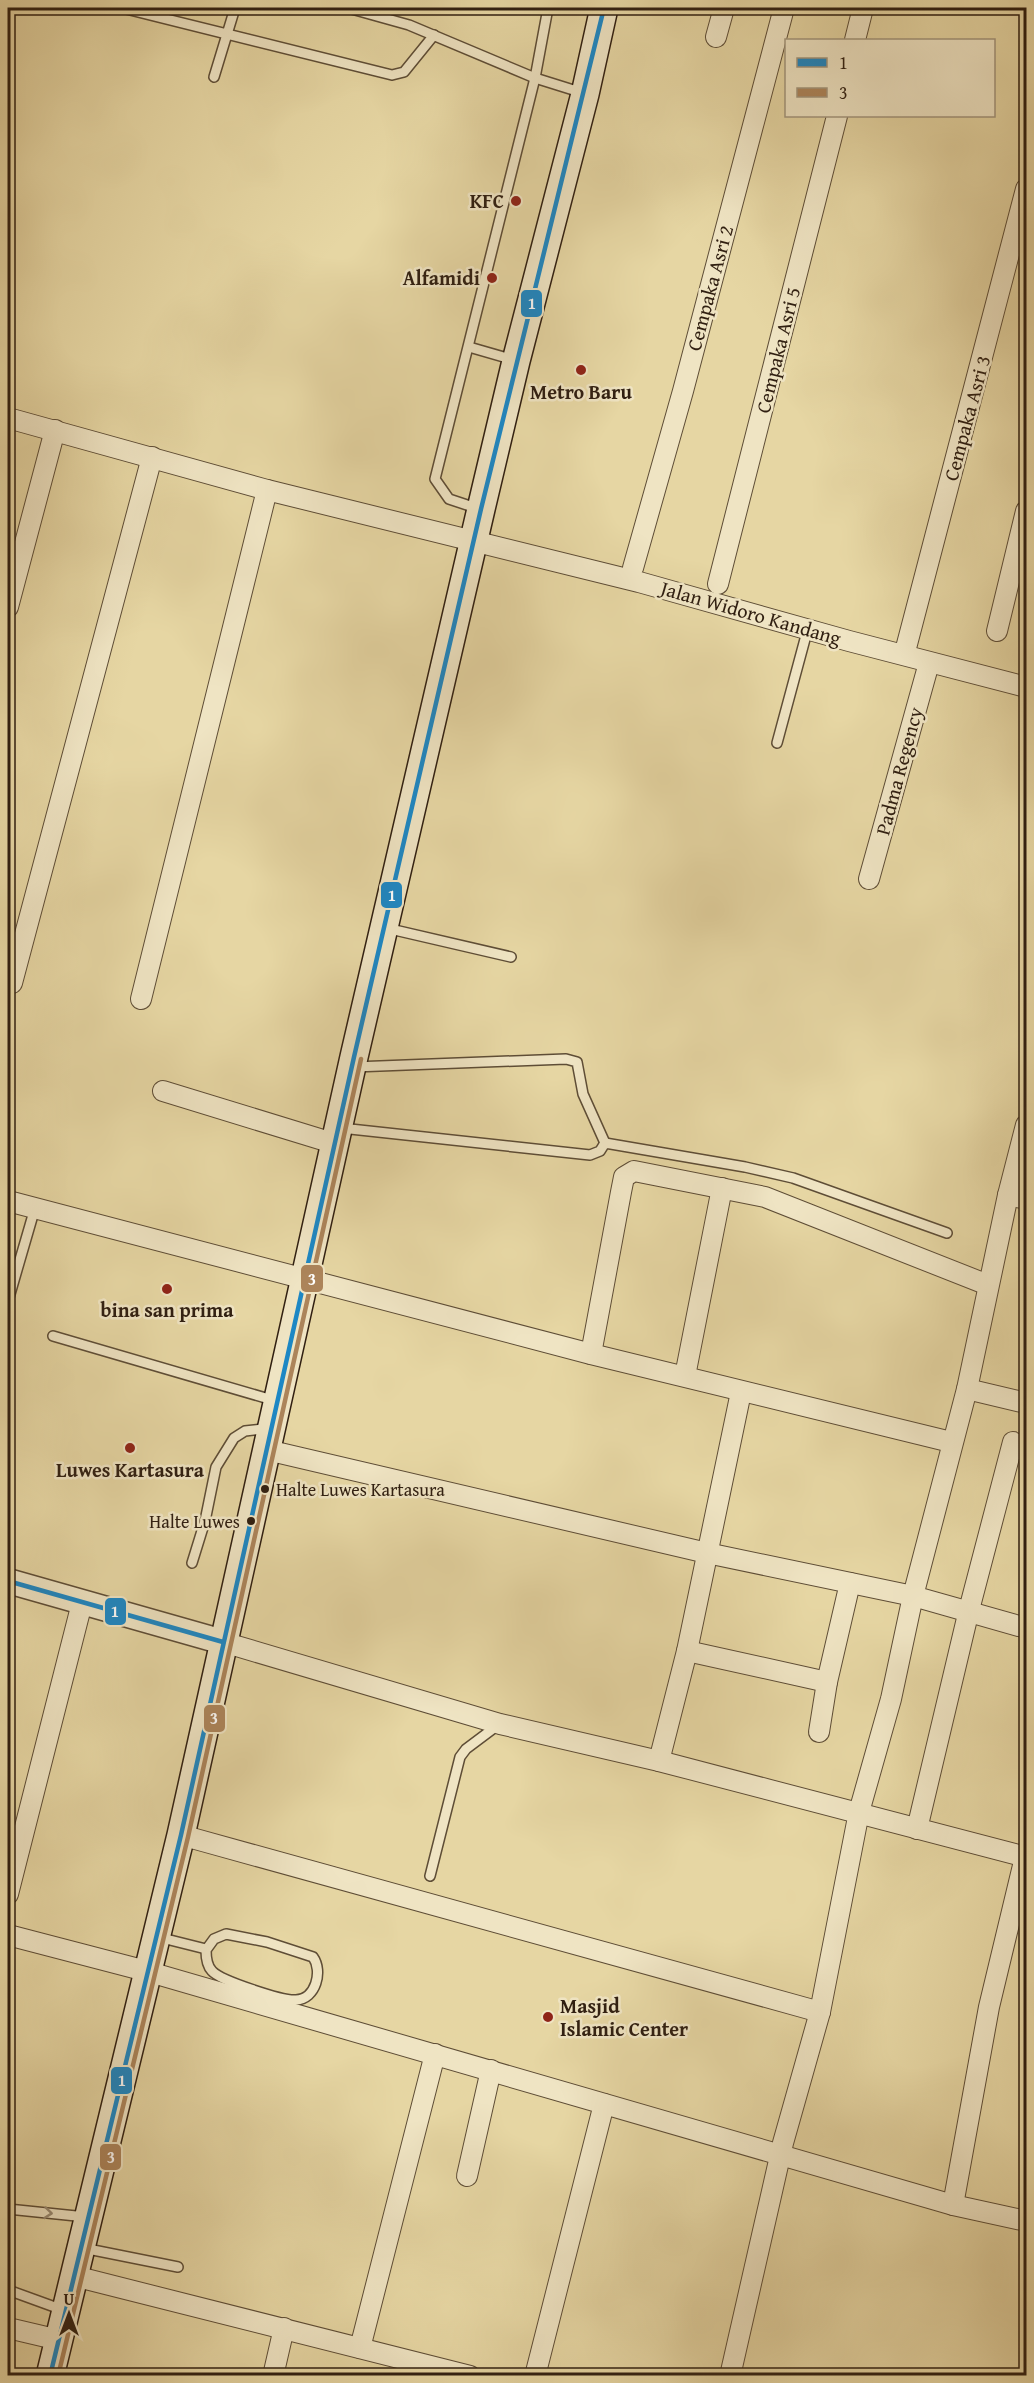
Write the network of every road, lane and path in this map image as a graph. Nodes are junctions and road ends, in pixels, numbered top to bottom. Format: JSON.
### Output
{"nodes":[{"id":1,"x":122,"y":8,"type":"edge"},
{"id":2,"x":235,"y":8,"type":"edge"},
{"id":3,"x":348,"y":8,"type":"edge"},
{"id":4,"x":548,"y":8,"type":"edge"},
{"id":5,"x":604,"y":8,"type":"edge"},
{"id":6,"x":724,"y":8,"type":"edge"},
{"id":7,"x":784,"y":8,"type":"edge"},
{"id":8,"x":863,"y":8,"type":"edge"},
{"id":9,"x":226,"y":35,"type":"junction"},
{"id":10,"x":434,"y":35,"type":"junction"},
{"id":11,"x":716,"y":37,"type":"dead end"},
{"id":12,"x":855,"y":39,"type":"edge"},
{"id":13,"x":214,"y":77,"type":"dead end"},
{"id":14,"x":535,"y":78,"type":"junction"},
{"id":15,"x":585,"y":94,"type":"junction"},
{"id":16,"x":837,"y":117,"type":"edge"},
{"id":17,"x":1026,"y":189,"type":"edge"},
{"id":18,"x":469,"y":347,"type":"junction"},
{"id":19,"x":516,"y":360,"type":"junction"},
{"id":20,"x":8,"y":418,"type":"edge"},
{"id":21,"x":56,"y":430,"type":"junction"},
{"id":22,"x":152,"y":457,"type":"junction"},
{"id":23,"x":267,"y":490,"type":"junction"},
{"id":24,"x":481,"y":509,"type":"junction"},
{"id":25,"x":1026,"y":511,"type":"edge"},
{"id":26,"x":474,"y":543,"type":"junction"},
{"id":27,"x":633,"y":568,"type":"dead end"},
{"id":28,"x":718,"y":584,"type":"dead end"},
{"id":29,"x":8,"y":607,"type":"edge"},
{"id":30,"x":808,"y":628,"type":"junction"},
{"id":31,"x":997,"y":631,"type":"dead end"},
{"id":32,"x":906,"y":648,"type":"dead end"},
{"id":33,"x":929,"y":663,"type":"junction"},
{"id":34,"x":1026,"y":687,"type":"edge"},
{"id":35,"x":777,"y":743,"type":"dead end"},
{"id":36,"x":869,"y":879,"type":"dead end"},
{"id":37,"x":384,"y":928,"type":"junction"},
{"id":38,"x":511,"y":957,"type":"dead end"},
{"id":39,"x":12,"y":983,"type":"dead end"},
{"id":40,"x":141,"y":999,"type":"dead end"},
{"id":41,"x":355,"y":1054,"type":"junction"},
{"id":42,"x":163,"y":1091,"type":"dead end"},
{"id":43,"x":1026,"y":1125,"type":"edge"},
{"id":44,"x":337,"y":1136,"type":"junction"},
{"id":45,"x":604,"y":1143,"type":"junction"},
{"id":46,"x":722,"y":1188,"type":"junction"},
{"id":47,"x":1017,"y":1197,"type":"edge"},
{"id":48,"x":8,"y":1201,"type":"edge"},
{"id":49,"x":35,"y":1208,"type":"junction"},
{"id":50,"x":947,"y":1233,"type":"dead end"},
{"id":51,"x":305,"y":1280,"type":"junction"},
{"id":52,"x":988,"y":1285,"type":"junction"},
{"id":53,"x":8,"y":1301,"type":"edge"},
{"id":54,"x":53,"y":1336,"type":"dead end"},
{"id":55,"x":591,"y":1354,"type":"junction"},
{"id":56,"x":685,"y":1376,"type":"junction"},
{"id":57,"x":967,"y":1389,"type":"junction"},
{"id":58,"x":741,"y":1392,"type":"junction"},
{"id":59,"x":278,"y":1402,"type":"junction"},
{"id":60,"x":1026,"y":1404,"type":"edge"},
{"id":61,"x":270,"y":1439,"type":"junction"},
{"id":62,"x":951,"y":1442,"type":"junction"},
{"id":63,"x":1013,"y":1442,"type":"dead end"},
{"id":64,"x":707,"y":1553,"type":"junction"},
{"id":65,"x":192,"y":1563,"type":"dead end"},
{"id":66,"x":8,"y":1581,"type":"edge"},
{"id":67,"x":850,"y":1583,"type":"junction"},
{"id":68,"x":913,"y":1596,"type":"junction"},
{"id":69,"x":82,"y":1603,"type":"junction"},
{"id":70,"x":969,"y":1610,"type":"junction"},
{"id":71,"x":1026,"y":1628,"type":"edge"},
{"id":72,"x":223,"y":1642,"type":"junction"},
{"id":73,"x":687,"y":1651,"type":"junction"},
{"id":74,"x":827,"y":1682,"type":"junction"},
{"id":75,"x":500,"y":1724,"type":"junction"},
{"id":76,"x":819,"y":1732,"type":"dead end"},
{"id":77,"x":659,"y":1761,"type":"junction"},
{"id":78,"x":859,"y":1812,"type":"junction"},
{"id":79,"x":917,"y":1829,"type":"junction"},
{"id":80,"x":181,"y":1835,"type":"junction"},
{"id":81,"x":1026,"y":1855,"type":"edge"},
{"id":82,"x":430,"y":1876,"type":"dead end"},
{"id":83,"x":8,"y":1894,"type":"edge"},
{"id":84,"x":8,"y":1935,"type":"edge"},
{"id":85,"x":155,"y":1936,"type":"junction"},
{"id":86,"x":207,"y":1948,"type":"junction"},
{"id":87,"x":146,"y":1971,"type":"junction"},
{"id":88,"x":820,"y":2012,"type":"junction"},
{"id":89,"x":435,"y":2054,"type":"junction"},
{"id":90,"x":491,"y":2070,"type":"junction"},
{"id":91,"x":604,"y":2104,"type":"junction"},
{"id":92,"x":781,"y":2157,"type":"junction"},
{"id":93,"x":467,"y":2176,"type":"dead end"},
{"id":94,"x":953,"y":2205,"type":"junction"},
{"id":95,"x":8,"y":2209,"type":"edge"},
{"id":96,"x":88,"y":2217,"type":"junction"},
{"id":97,"x":1026,"y":2221,"type":"edge"},
{"id":98,"x":81,"y":2247,"type":"junction"},
{"id":99,"x":178,"y":2267,"type":"dead end"},
{"id":100,"x":74,"y":2276,"type":"junction"},
{"id":101,"x":8,"y":2290,"type":"edge"},
{"id":102,"x":66,"y":2311,"type":"junction"},
{"id":103,"x":8,"y":2328,"type":"edge"},
{"id":104,"x":284,"y":2328,"type":"junction"},
{"id":105,"x":58,"y":2340,"type":"junction"},
{"id":106,"x":360,"y":2348,"type":"junction"},
{"id":107,"x":404,"y":2367,"type":"edge"},
{"id":108,"x":50,"y":2376,"type":"edge"},
{"id":109,"x":273,"y":2376,"type":"edge"},
{"id":110,"x":471,"y":2376,"type":"edge"},
{"id":111,"x":536,"y":2376,"type":"edge"},
{"id":112,"x":730,"y":2376,"type":"edge"}],
"edges":[{"from":1,"to":9,"type":"lane"},
{"from":2,"to":9,"type":"lane"},
{"from":3,"to":10,"type":"lane"},
{"from":4,"to":14,"type":"lane"},
{"from":5,"to":15,"type":"main road"},
{"from":6,"to":11,"type":"street"},
{"from":7,"to":27,"type":"street","name":"Cempaka Asri 2"},
{"from":8,"to":12,"type":"street"},
{"from":9,"to":10,"type":"lane"},
{"from":9,"to":13,"type":"lane"},
{"from":10,"to":14,"type":"lane"},
{"from":14,"to":15,"type":"lane"},
{"from":14,"to":18,"type":"lane"},
{"from":15,"to":19,"type":"main road"},
{"from":16,"to":28,"type":"street","name":"Cempaka Asri 5"},
{"from":17,"to":32,"type":"street","name":"Cempaka Asri 3"},
{"from":18,"to":19,"type":"lane"},
{"from":18,"to":24,"type":"lane"},
{"from":19,"to":24,"type":"main road"},
{"from":20,"to":21,"type":"street","name":"Jalan Widoro Kandang"},
{"from":21,"to":22,"type":"street","name":"Jalan Widoro Kandang"},
{"from":21,"to":29,"type":"street"},
{"from":22,"to":23,"type":"street","name":"Jalan Widoro Kandang"},
{"from":22,"to":39,"type":"street"},
{"from":23,"to":26,"type":"street","name":"Jalan Widoro Kandang"},
{"from":23,"to":40,"type":"street"},
{"from":24,"to":26,"type":"main road"},
{"from":25,"to":31,"type":"street"},
{"from":26,"to":30,"type":"street","name":"Jalan Widoro Kandang"},
{"from":26,"to":37,"type":"main road"},
{"from":30,"to":33,"type":"street","name":"Jalan Widoro Kandang"},
{"from":30,"to":35,"type":"lane"},
{"from":33,"to":34,"type":"street","name":"Jalan Widoro Kandang"},
{"from":33,"to":36,"type":"street","name":"Padma Regency"},
{"from":37,"to":38,"type":"lane"},
{"from":37,"to":41,"type":"main road"},
{"from":41,"to":44,"type":"main road"},
{"from":41,"to":45,"type":"lane"},
{"from":42,"to":44,"type":"street"},
{"from":43,"to":47,"type":"street"},
{"from":44,"to":45,"type":"lane"},
{"from":44,"to":51,"type":"main road"},
{"from":45,"to":50,"type":"lane"},
{"from":46,"to":52,"type":"street"},
{"from":46,"to":55,"type":"street"},
{"from":46,"to":56,"type":"street"},
{"from":47,"to":52,"type":"street"},
{"from":48,"to":49,"type":"street"},
{"from":49,"to":51,"type":"street"},
{"from":49,"to":53,"type":"lane"},
{"from":51,"to":55,"type":"street"},
{"from":51,"to":59,"type":"main road"},
{"from":52,"to":57,"type":"street"},
{"from":54,"to":59,"type":"lane"},
{"from":55,"to":56,"type":"street"},
{"from":56,"to":58,"type":"street"},
{"from":57,"to":60,"type":"street"},
{"from":57,"to":62,"type":"street"},
{"from":58,"to":62,"type":"street"},
{"from":58,"to":64,"type":"street"},
{"from":59,"to":61,"type":"main road"},
{"from":61,"to":64,"type":"street"},
{"from":61,"to":65,"type":"lane"},
{"from":61,"to":72,"type":"main road"},
{"from":62,"to":68,"type":"street"},
{"from":63,"to":70,"type":"street"},
{"from":64,"to":67,"type":"street"},
{"from":64,"to":73,"type":"street"},
{"from":66,"to":69,"type":"street"},
{"from":67,"to":68,"type":"street"},
{"from":67,"to":74,"type":"street"},
{"from":68,"to":70,"type":"street"},
{"from":68,"to":78,"type":"street"},
{"from":69,"to":72,"type":"street"},
{"from":69,"to":83,"type":"street"},
{"from":70,"to":71,"type":"street"},
{"from":70,"to":79,"type":"street"},
{"from":72,"to":75,"type":"street"},
{"from":72,"to":80,"type":"main road"},
{"from":73,"to":74,"type":"street"},
{"from":73,"to":77,"type":"street"},
{"from":74,"to":76,"type":"street"},
{"from":75,"to":77,"type":"street"},
{"from":75,"to":82,"type":"lane"},
{"from":77,"to":78,"type":"street"},
{"from":78,"to":79,"type":"street"},
{"from":78,"to":88,"type":"street"},
{"from":79,"to":81,"type":"street"},
{"from":80,"to":85,"type":"main road"},
{"from":80,"to":88,"type":"street"},
{"from":81,"to":94,"type":"street"},
{"from":84,"to":87,"type":"street"},
{"from":85,"to":86,"type":"lane"},
{"from":85,"to":87,"type":"main road"},
{"from":86,"to":86,"type":"lane"},
{"from":87,"to":89,"type":"street"},
{"from":87,"to":96,"type":"main road"},
{"from":88,"to":92,"type":"street"},
{"from":89,"to":90,"type":"street"},
{"from":89,"to":106,"type":"street"},
{"from":90,"to":91,"type":"street"},
{"from":90,"to":93,"type":"street"},
{"from":91,"to":92,"type":"street"},
{"from":91,"to":111,"type":"street"},
{"from":92,"to":94,"type":"street"},
{"from":92,"to":112,"type":"street"},
{"from":94,"to":97,"type":"street"},
{"from":95,"to":96,"type":"lane","one_way":true},
{"from":96,"to":98,"type":"main road"},
{"from":98,"to":99,"type":"lane"},
{"from":98,"to":100,"type":"main road"},
{"from":100,"to":102,"type":"main road"},
{"from":100,"to":104,"type":"street"},
{"from":101,"to":102,"type":"lane"},
{"from":102,"to":105,"type":"main road"},
{"from":103,"to":105,"type":"street"},
{"from":104,"to":106,"type":"street"},
{"from":104,"to":109,"type":"street"},
{"from":105,"to":108,"type":"main road"},
{"from":106,"to":107,"type":"street"},
{"from":107,"to":110,"type":"street"}]}
